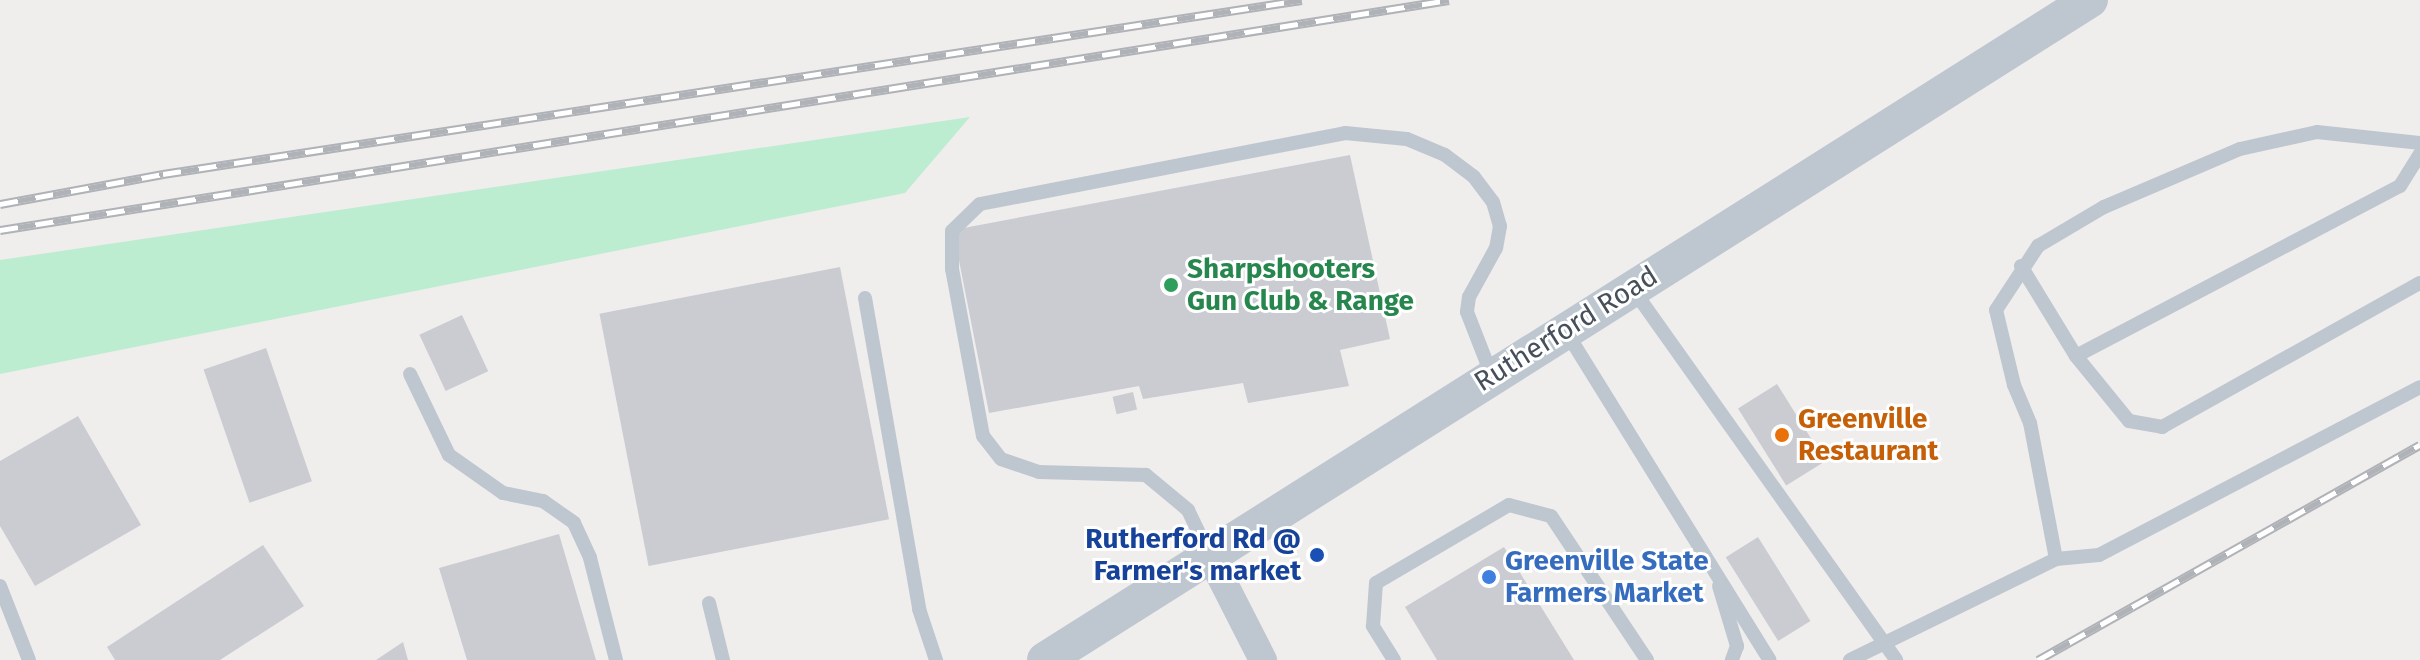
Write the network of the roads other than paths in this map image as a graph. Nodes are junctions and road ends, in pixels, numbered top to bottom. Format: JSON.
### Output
{"nodes":[{"id":1,"x":2083,"y":4,"type":"edge"},
{"id":2,"x":2420,"y":143,"type":"edge"},
{"id":3,"x":2420,"y":154,"type":"edge"},
{"id":4,"x":2021,"y":266,"type":"junction"},
{"id":5,"x":2420,"y":283,"type":"edge"},
{"id":6,"x":1632,"y":288,"type":"junction"},
{"id":7,"x":865,"y":298,"type":"dead end"},
{"id":8,"x":1565,"y":330,"type":"junction"},
{"id":9,"x":2076,"y":356,"type":"junction"},
{"id":10,"x":410,"y":374,"type":"dead end"},
{"id":11,"x":1492,"y":376,"type":"junction"},
{"id":12,"x":2420,"y":387,"type":"edge"},
{"id":13,"x":1210,"y":556,"type":"junction"},
{"id":14,"x":2056,"y":559,"type":"junction"},
{"id":15,"x":1716,"y":574,"type":"junction"},
{"id":16,"x":0,"y":586,"type":"edge"},
{"id":17,"x":709,"y":603,"type":"dead end"},
{"id":18,"x":1883,"y":643,"type":"junction"},
{"id":19,"x":29,"y":660,"type":"edge"},
{"id":20,"x":616,"y":660,"type":"edge"},
{"id":21,"x":723,"y":660,"type":"edge"},
{"id":22,"x":936,"y":660,"type":"edge"},
{"id":23,"x":1045,"y":660,"type":"edge"},
{"id":24,"x":1263,"y":660,"type":"edge"},
{"id":25,"x":1394,"y":660,"type":"edge"},
{"id":26,"x":1647,"y":660,"type":"edge"},
{"id":27,"x":1732,"y":660,"type":"edge"},
{"id":28,"x":1770,"y":660,"type":"edge"},
{"id":29,"x":1850,"y":660,"type":"edge"},
{"id":30,"x":1896,"y":660,"type":"edge"}],
"edges":[{"from":1,"to":6,"type":"street","name":"Rutherford Road"},
{"from":2,"to":4,"type":"lane"},
{"from":3,"to":9,"type":"lane"},
{"from":4,"to":9,"type":"lane"},
{"from":4,"to":14,"type":"lane"},
{"from":5,"to":9,"type":"lane"},
{"from":6,"to":8,"type":"street","name":"Rutherford Road"},
{"from":6,"to":18,"type":"lane"},
{"from":7,"to":22,"type":"lane"},
{"from":8,"to":11,"type":"street","name":"Rutherford Road"},
{"from":8,"to":15,"type":"lane"},
{"from":10,"to":20,"type":"lane"},
{"from":11,"to":13,"type":"street","name":"Rutherford Road"},
{"from":11,"to":13,"type":"lane"},
{"from":12,"to":14,"type":"lane"},
{"from":13,"to":23,"type":"street","name":"Rutherford Road"},
{"from":13,"to":24,"type":"street"},
{"from":14,"to":18,"type":"lane"},
{"from":15,"to":27,"type":"lane"},
{"from":15,"to":28,"type":"lane"},
{"from":16,"to":19,"type":"lane"},
{"from":17,"to":21,"type":"lane"},
{"from":18,"to":29,"type":"lane"},
{"from":18,"to":30,"type":"lane"},
{"from":25,"to":26,"type":"lane"}]}
